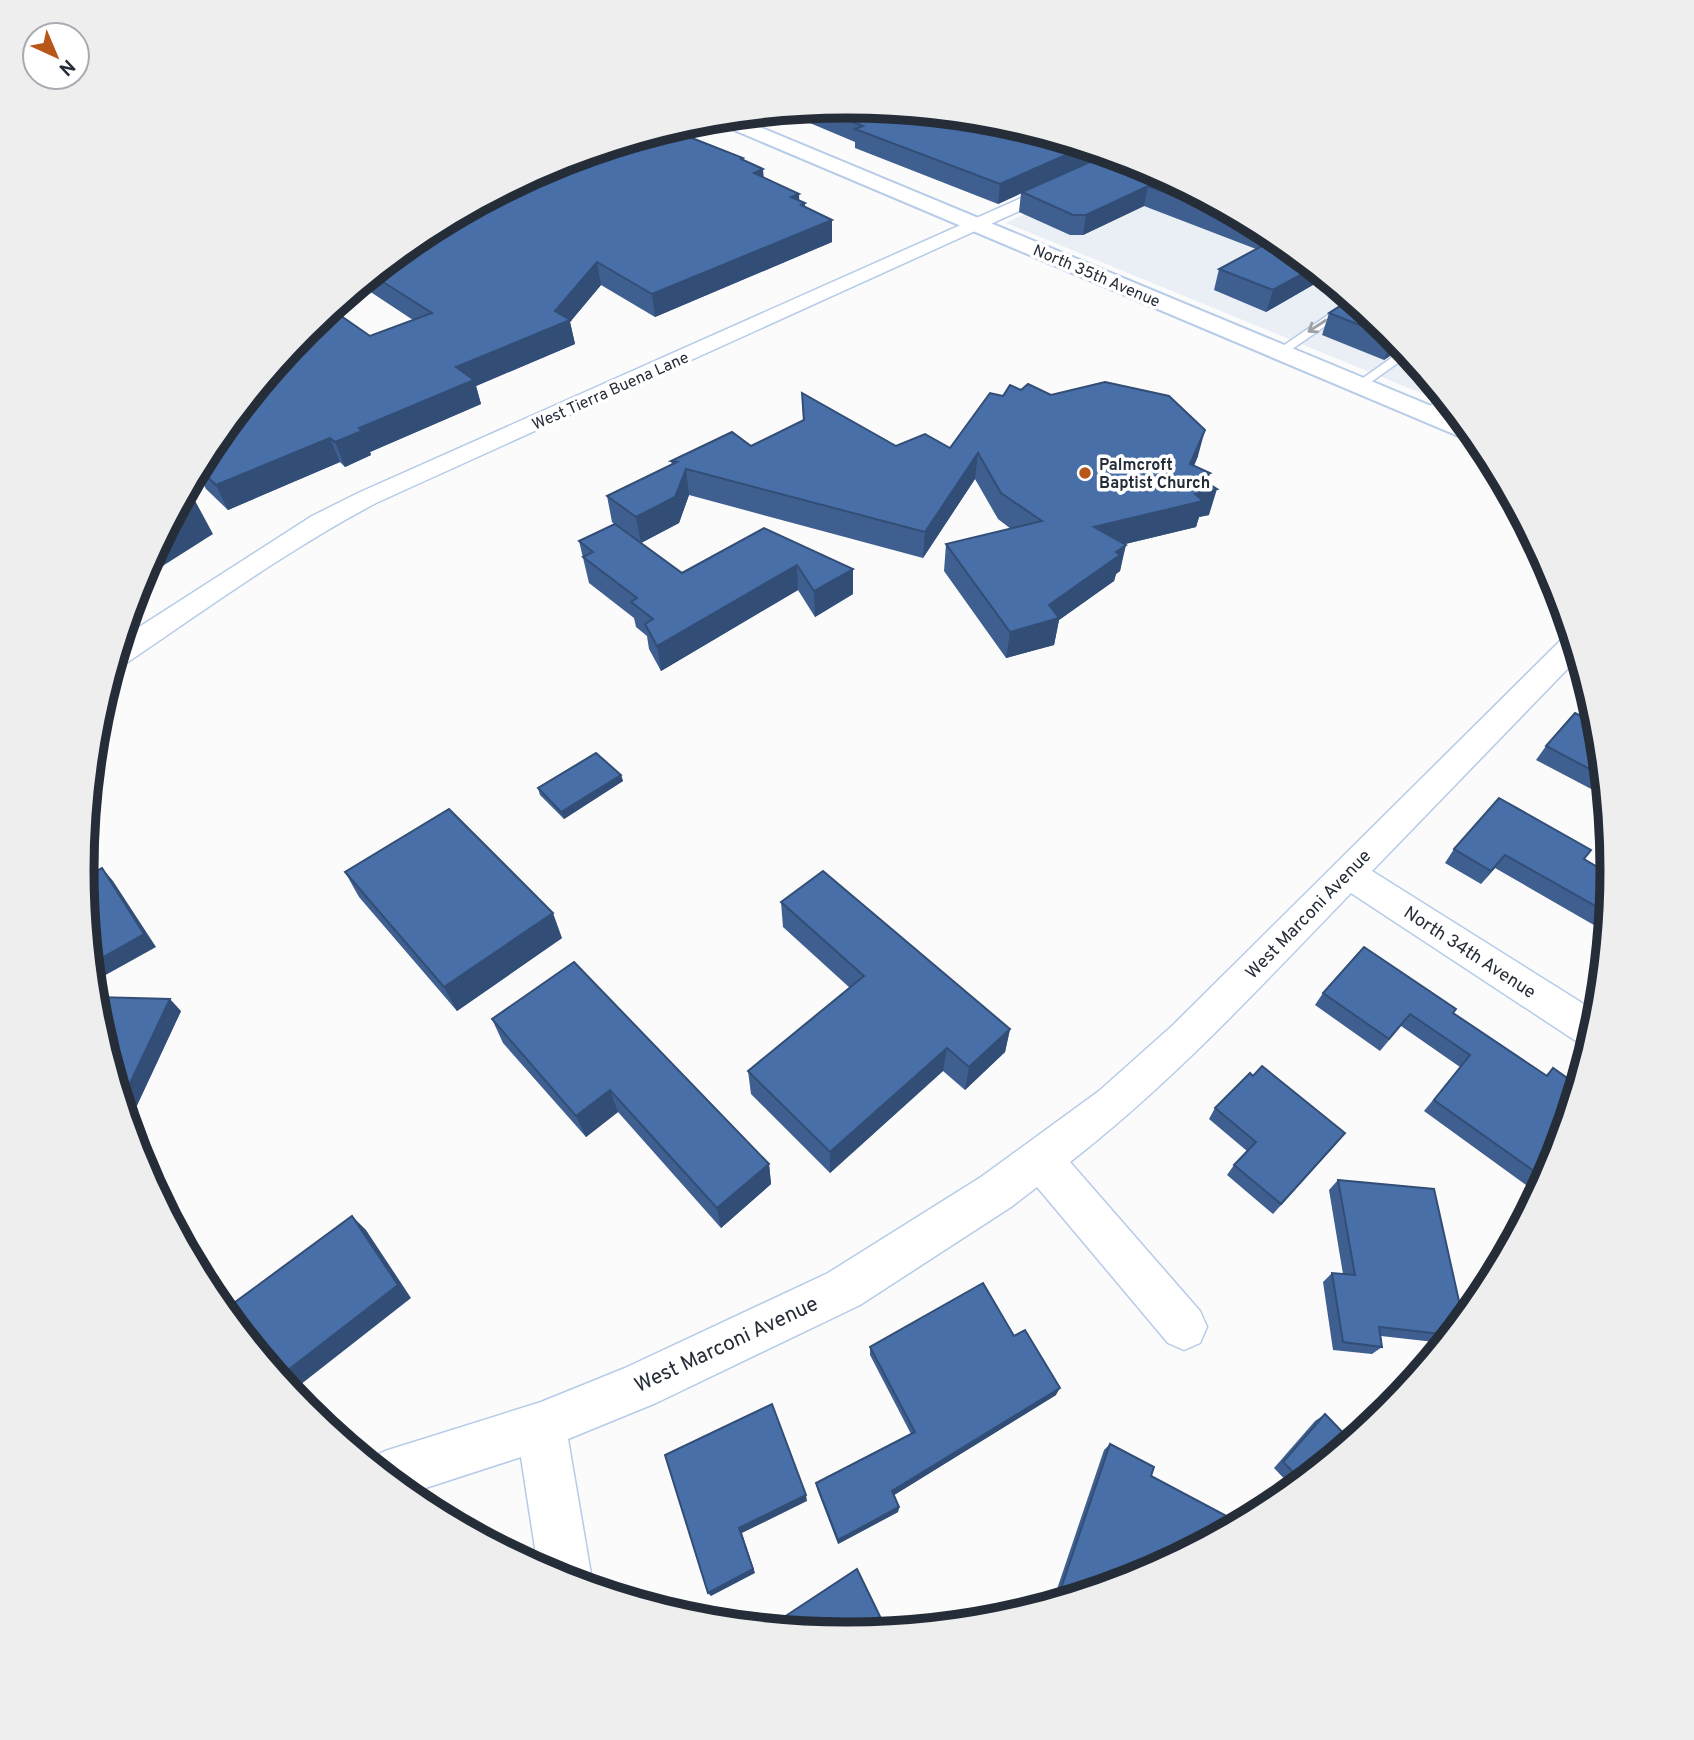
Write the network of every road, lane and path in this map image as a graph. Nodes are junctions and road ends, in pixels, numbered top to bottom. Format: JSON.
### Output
{"nodes":[{"id":1,"x":739,"y":126,"type":"edge"},
{"id":2,"x":1083,"y":176,"type":"edge"},
{"id":3,"x":977,"y":224,"type":"junction"},
{"id":4,"x":1346,"y":307,"type":"edge"},
{"id":5,"x":1281,"y":352,"type":"junction"},
{"id":6,"x":1398,"y":358,"type":"edge"},
{"id":7,"x":1360,"y":385,"type":"junction"},
{"id":8,"x":1437,"y":407,"type":"edge"},
{"id":9,"x":128,"y":648,"type":"edge"},
{"id":10,"x":1569,"y":657,"type":"edge"},
{"id":11,"x":1347,"y":873,"type":"junction"},
{"id":12,"x":1583,"y":1024,"type":"edge"},
{"id":13,"x":1040,"y":1160,"type":"junction"},
{"id":14,"x":1184,"y":1327,"type":"dead end"},
{"id":15,"x":541,"y":1426,"type":"junction"},
{"id":16,"x":396,"y":1472,"type":"edge"},
{"id":17,"x":564,"y":1567,"type":"edge"}],
"edges":[{"from":1,"to":3,"type":"main road","name":"North 35th Avenue"},
{"from":2,"to":3,"type":"street","name":"West Tierra Buena Lane"},
{"from":3,"to":5,"type":"main road","name":"North 35th Avenue"},
{"from":3,"to":9,"type":"street","name":"West Tierra Buena Lane"},
{"from":4,"to":5,"type":"lane","one_way":true},
{"from":5,"to":7,"type":"main road","name":"North 35th Avenue"},
{"from":6,"to":7,"type":"lane"},
{"from":7,"to":8,"type":"main road","name":"North 35th Avenue"},
{"from":10,"to":11,"type":"street","name":"West Marconi Avenue"},
{"from":11,"to":12,"type":"street","name":"North 34th Avenue"},
{"from":11,"to":13,"type":"street","name":"West Marconi Avenue"},
{"from":13,"to":14,"type":"street"},
{"from":13,"to":15,"type":"street","name":"West Marconi Avenue"},
{"from":15,"to":16,"type":"street","name":"West Marconi Avenue"},
{"from":15,"to":17,"type":"street"}]}
